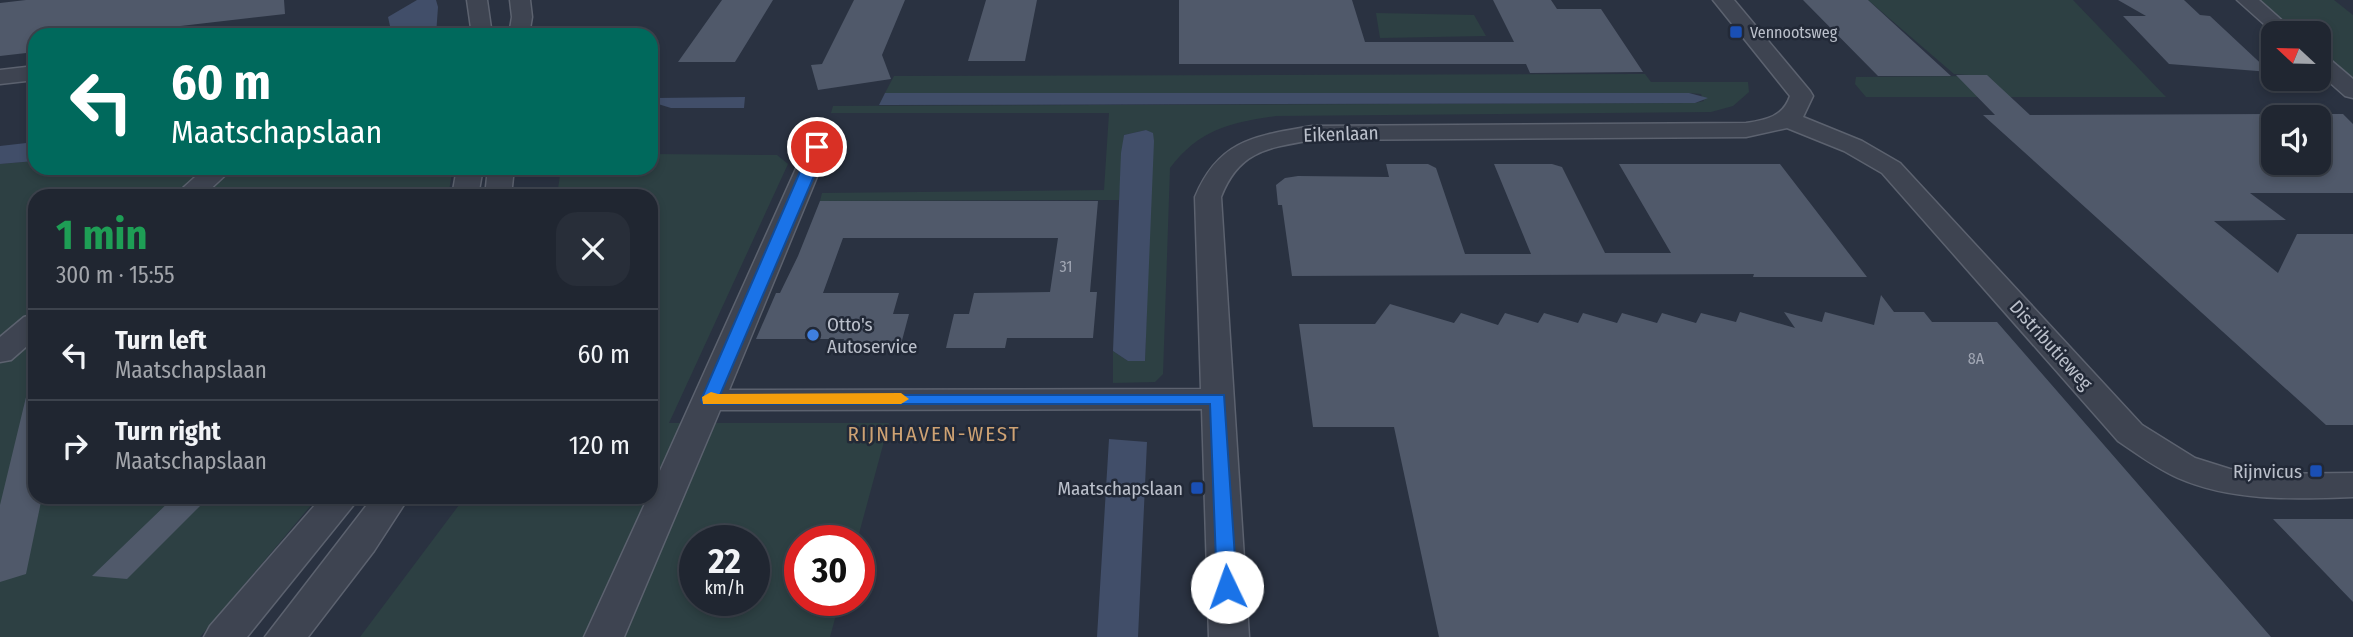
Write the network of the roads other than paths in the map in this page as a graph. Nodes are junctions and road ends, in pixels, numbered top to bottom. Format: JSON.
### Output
{"nodes":[{"id":1,"x":477,"y":0,"type":"edge"},
{"id":2,"x":520,"y":0,"type":"edge"},
{"id":3,"x":1723,"y":0,"type":"edge"},
{"id":4,"x":2247,"y":0,"type":"edge"},
{"id":5,"x":2272,"y":21,"type":"edge"},
{"id":6,"x":481,"y":28,"type":"edge"},
{"id":7,"x":520,"y":28,"type":"edge"},
{"id":8,"x":2331,"y":72,"type":"edge"},
{"id":9,"x":28,"y":74,"type":"edge"},
{"id":10,"x":0,"y":77,"type":"edge"},
{"id":11,"x":2353,"y":91,"type":"edge"},
{"id":12,"x":1788,"y":120,"type":"junction"},
{"id":13,"x":821,"y":138,"type":"dead end"},
{"id":14,"x":212,"y":175,"type":"edge"},
{"id":15,"x":195,"y":189,"type":"edge"},
{"id":16,"x":28,"y":329,"type":"edge"},
{"id":17,"x":0,"y":353,"type":"edge"},
{"id":18,"x":1218,"y":399,"type":"junction"},
{"id":19,"x":709,"y":400,"type":"junction"},
{"id":20,"x":2353,"y":485,"type":"edge"},
{"id":21,"x":336,"y":504,"type":"edge"},
{"id":22,"x":386,"y":504,"type":"edge"},
{"id":23,"x":224,"y":637,"type":"edge"},
{"id":24,"x":285,"y":637,"type":"edge"},
{"id":25,"x":604,"y":637,"type":"edge"},
{"id":26,"x":1229,"y":637,"type":"edge"}],
"edges":[{"from":1,"to":6,"type":"street"},
{"from":2,"to":7,"type":"street"},
{"from":3,"to":12,"type":"street"},
{"from":4,"to":5,"type":"street"},
{"from":8,"to":11,"type":"street"},
{"from":9,"to":10,"type":"street"},
{"from":12,"to":18,"type":"street","name":"Eikenlaan"},
{"from":12,"to":20,"type":"street","name":"Distributieweg"},
{"from":13,"to":19,"type":"street"},
{"from":14,"to":15,"type":"street"},
{"from":16,"to":17,"type":"street"},
{"from":18,"to":19,"type":"street"},
{"from":18,"to":26,"type":"street","name":"Eikenlaan"},
{"from":19,"to":25,"type":"street"},
{"from":21,"to":23,"type":"street"},
{"from":22,"to":24,"type":"street"}]}
